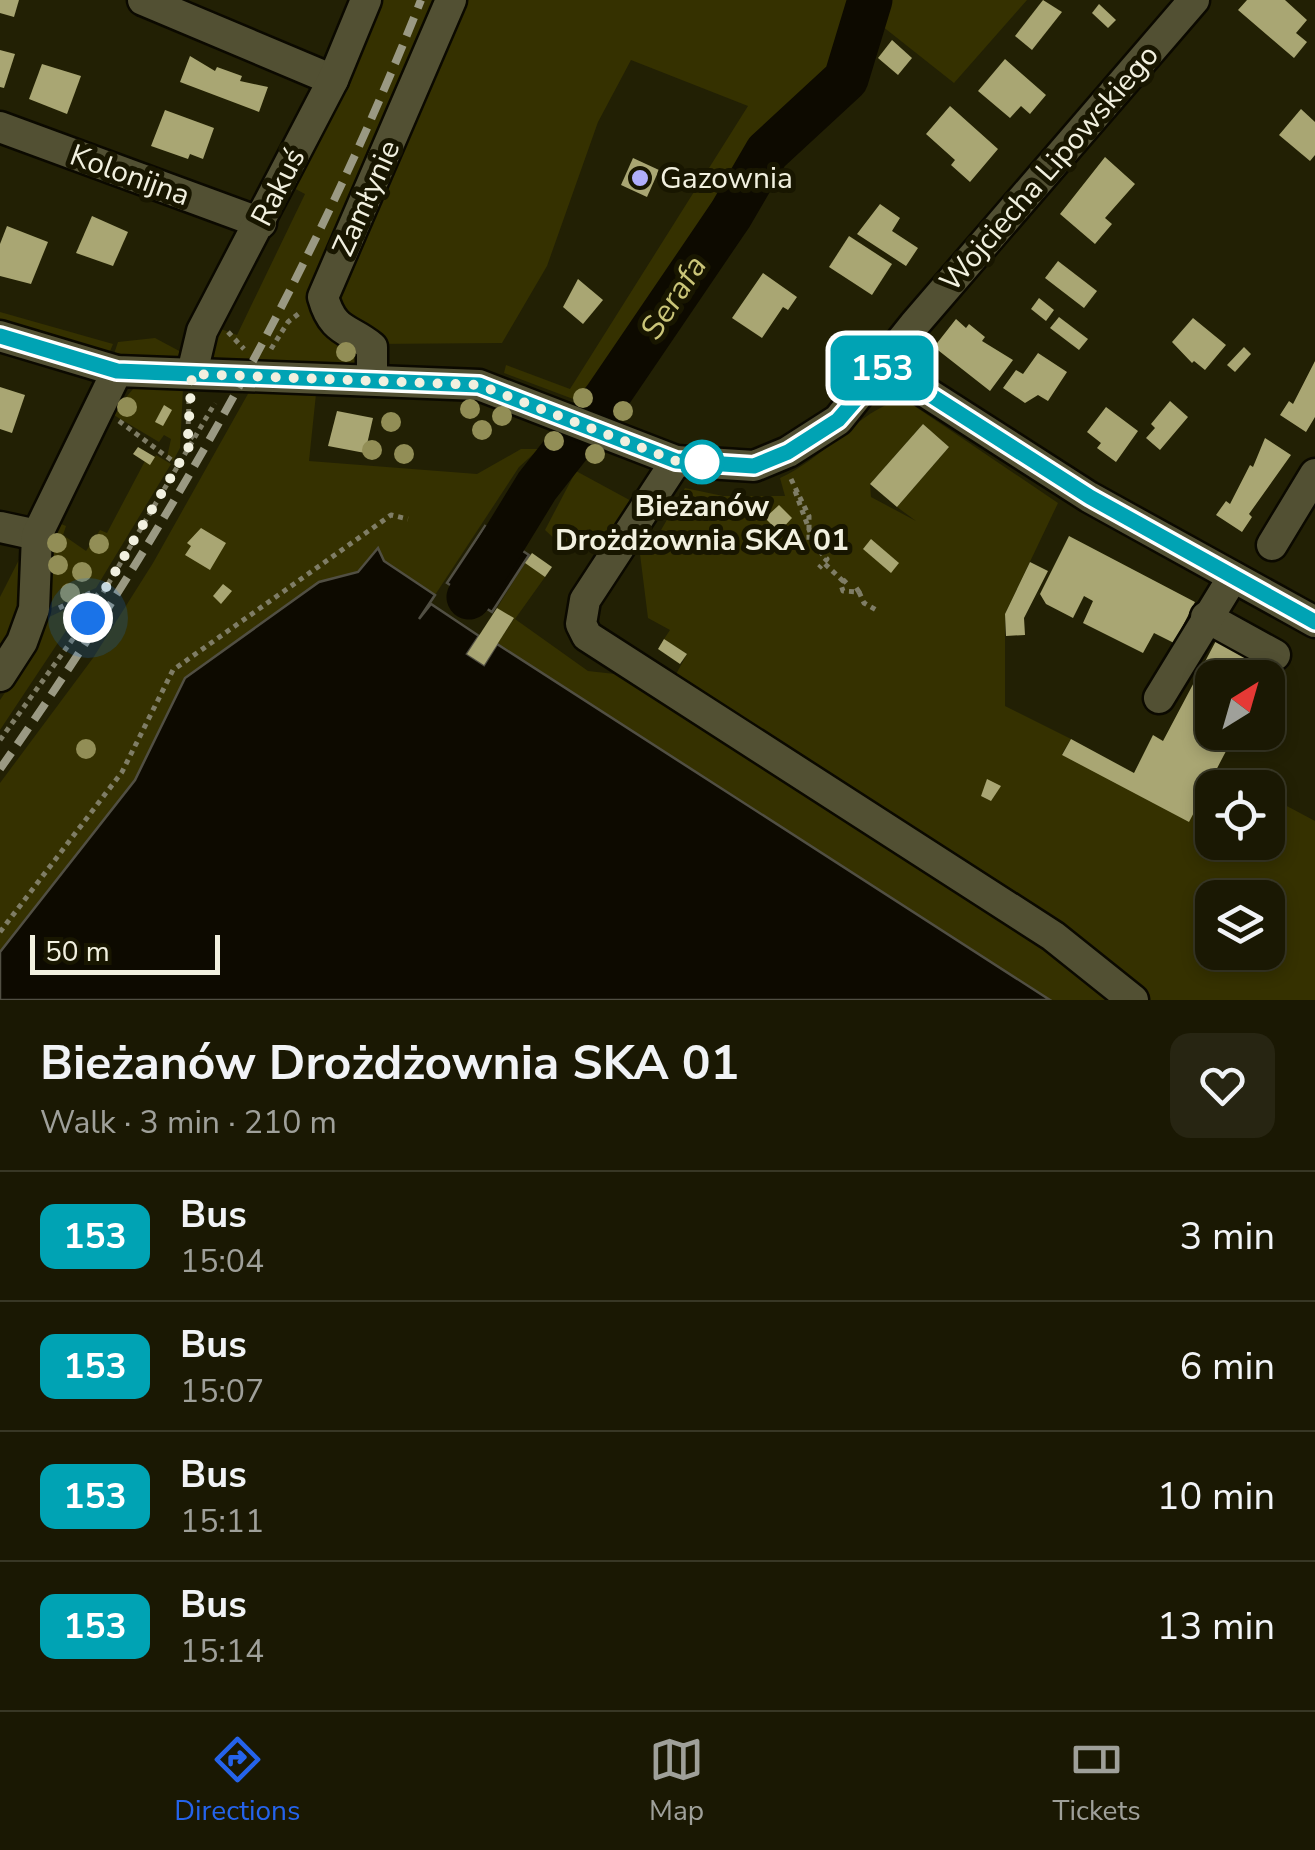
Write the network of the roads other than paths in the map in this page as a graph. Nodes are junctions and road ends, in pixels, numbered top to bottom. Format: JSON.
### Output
{"nodes":[{"id":1,"x":143,"y":0,"type":"edge"},
{"id":2,"x":366,"y":0,"type":"edge"},
{"id":3,"x":451,"y":0,"type":"edge"},
{"id":4,"x":1194,"y":0,"type":"edge"},
{"id":5,"x":333,"y":80,"type":"junction"},
{"id":6,"x":0,"y":127,"type":"edge"},
{"id":7,"x":261,"y":222,"type":"junction"},
{"id":8,"x":0,"y":336,"type":"edge"},
{"id":9,"x":885,"y":366,"type":"junction"},
{"id":10,"x":117,"y":371,"type":"junction"},
{"id":11,"x":192,"y":374,"type":"junction"},
{"id":12,"x":372,"y":379,"type":"junction"},
{"id":13,"x":676,"y":461,"type":"junction"},
{"id":14,"x":1315,"y":474,"type":"edge"},
{"id":15,"x":0,"y":527,"type":"edge"},
{"id":16,"x":37,"y":535,"type":"junction"},
{"id":17,"x":1272,"y":545,"type":"dead end"},
{"id":18,"x":1232,"y":577,"type":"junction"},
{"id":19,"x":1206,"y":617,"type":"junction"},
{"id":20,"x":1315,"y":622,"type":"edge"},
{"id":21,"x":1275,"y":656,"type":"dead end"},
{"id":22,"x":0,"y":676,"type":"edge"},
{"id":23,"x":1159,"y":698,"type":"dead end"},
{"id":24,"x":1133,"y":1000,"type":"edge"}],
"edges":[{"from":1,"to":5,"type":"street"},
{"from":2,"to":5,"type":"street","name":"Rakuś"},
{"from":3,"to":12,"type":"street","name":"Zamłynie"},
{"from":4,"to":9,"type":"street","name":"Wojciecha Lipowskiego"},
{"from":5,"to":7,"type":"street","name":"Rakuś"},
{"from":6,"to":7,"type":"street","name":"Kolonijna"},
{"from":7,"to":11,"type":"street","name":"Rakuś"},
{"from":8,"to":10,"type":"street","name":"Wojciecha Lipowskiego"},
{"from":9,"to":13,"type":"street","name":"Wojciecha Lipowskiego"},
{"from":9,"to":18,"type":"street"},
{"from":10,"to":11,"type":"street","name":"Wojciecha Lipowskiego"},
{"from":10,"to":16,"type":"street"},
{"from":11,"to":12,"type":"street","name":"Wojciecha Lipowskiego"},
{"from":12,"to":13,"type":"street","name":"Wojciecha Lipowskiego"},
{"from":13,"to":24,"type":"street"},
{"from":14,"to":17,"type":"street"},
{"from":15,"to":16,"type":"street"},
{"from":16,"to":22,"type":"street"},
{"from":18,"to":19,"type":"street"},
{"from":18,"to":20,"type":"street"},
{"from":19,"to":21,"type":"street"},
{"from":19,"to":23,"type":"street"}]}
